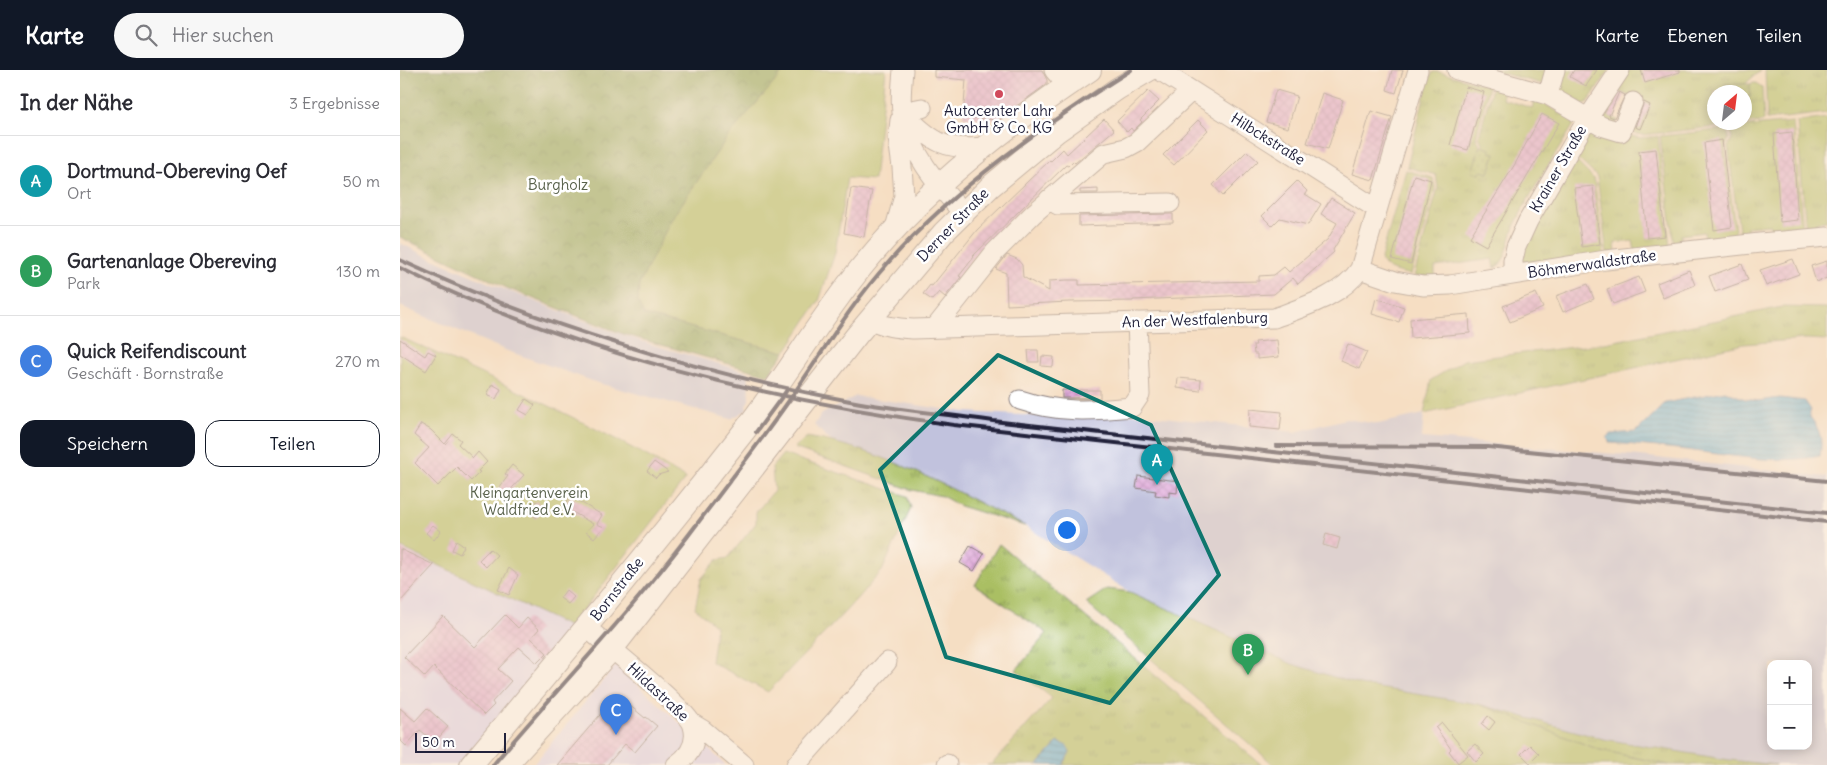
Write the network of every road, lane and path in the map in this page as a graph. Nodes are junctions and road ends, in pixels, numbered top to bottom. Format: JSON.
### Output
{"nodes":[{"id":1,"x":903,"y":70,"type":"edge"},
{"id":2,"x":1090,"y":70,"type":"edge"},
{"id":3,"x":1149,"y":70,"type":"edge"},
{"id":4,"x":1159,"y":70,"type":"edge"},
{"id":5,"x":1418,"y":70,"type":"edge"},
{"id":6,"x":1457,"y":70,"type":"edge"},
{"id":7,"x":1555,"y":70,"type":"edge"},
{"id":8,"x":1620,"y":70,"type":"edge"},
{"id":9,"x":1061,"y":78,"type":"edge"},
{"id":10,"x":1191,"y":91,"type":"junction"},
{"id":11,"x":1548,"y":95,"type":"junction"},
{"id":12,"x":1633,"y":102,"type":"dead end"},
{"id":13,"x":922,"y":108,"type":"dead end"},
{"id":14,"x":902,"y":112,"type":"junction"},
{"id":15,"x":1588,"y":118,"type":"junction"},
{"id":16,"x":985,"y":147,"type":"junction"},
{"id":17,"x":939,"y":185,"type":"junction"},
{"id":18,"x":1049,"y":200,"type":"junction"},
{"id":19,"x":1170,"y":203,"type":"dead end"},
{"id":20,"x":1377,"y":209,"type":"junction"},
{"id":21,"x":963,"y":213,"type":"junction"},
{"id":22,"x":895,"y":228,"type":"junction"},
{"id":23,"x":1827,"y":237,"type":"edge"},
{"id":24,"x":1360,"y":269,"type":"junction"},
{"id":25,"x":1514,"y":274,"type":"junction"},
{"id":26,"x":870,"y":319,"type":"junction"},
{"id":27,"x":1137,"y":322,"type":"junction"},
{"id":28,"x":935,"y":328,"type":"junction"},
{"id":29,"x":1020,"y":400,"type":"dead end"},
{"id":30,"x":587,"y":628,"type":"junction"},
{"id":31,"x":612,"y":649,"type":"junction"},
{"id":32,"x":887,"y":662,"type":"dead end"},
{"id":33,"x":693,"y":724,"type":"junction"},
{"id":34,"x":471,"y":765,"type":"edge"},
{"id":35,"x":506,"y":765,"type":"edge"},
{"id":36,"x":676,"y":765,"type":"edge"},
{"id":37,"x":744,"y":765,"type":"edge"},
{"id":38,"x":796,"y":765,"type":"edge"}],
"edges":[{"from":1,"to":14,"type":"street"},
{"from":2,"to":9,"type":"main road"},
{"from":3,"to":21,"type":"main road","name":"Derner Straße"},
{"from":4,"to":10,"type":"street","name":"Hilbckstraße"},
{"from":5,"to":20,"type":"street"},
{"from":6,"to":11,"type":"street"},
{"from":7,"to":11,"type":"street"},
{"from":8,"to":15,"type":"street","name":"Krainer Straße"},
{"from":9,"to":16,"type":"main road"},
{"from":10,"to":18,"type":"street"},
{"from":10,"to":20,"type":"street","name":"Hilbckstraße"},
{"from":11,"to":15,"type":"street"},
{"from":12,"to":15,"type":"street"},
{"from":13,"to":14,"type":"street"},
{"from":14,"to":16,"type":"street"},
{"from":14,"to":17,"type":"street"},
{"from":14,"to":22,"type":"street"},
{"from":15,"to":25,"type":"street","name":"Krainer Straße"},
{"from":16,"to":17,"type":"main road"},
{"from":17,"to":21,"type":"street"},
{"from":17,"to":22,"type":"main road"},
{"from":18,"to":19,"type":"street"},
{"from":18,"to":28,"type":"street"},
{"from":20,"to":24,"type":"street"},
{"from":21,"to":26,"type":"main road","name":"Derner Straße"},
{"from":22,"to":30,"type":"main road","name":"Bornstraße"},
{"from":23,"to":25,"type":"street","name":"Böhmerwaldstraße"},
{"from":24,"to":25,"type":"street","name":"Böhmerwaldstraße"},
{"from":24,"to":27,"type":"street","name":"An der Westfalenburg"},
{"from":26,"to":28,"type":"street","name":"An der Westfalenburg"},
{"from":26,"to":31,"type":"main road","name":"Derner Straße"},
{"from":27,"to":28,"type":"street","name":"An der Westfalenburg"},
{"from":27,"to":29,"type":"street"},
{"from":30,"to":31,"type":"street","name":"Hildastraße"},
{"from":30,"to":34,"type":"main road","name":"Bornstraße"},
{"from":31,"to":33,"type":"street","name":"Hildastraße"},
{"from":31,"to":35,"type":"main road"},
{"from":32,"to":38,"type":"street"},
{"from":33,"to":36,"type":"street","name":"Hildastraße"},
{"from":33,"to":37,"type":"street"}]}
